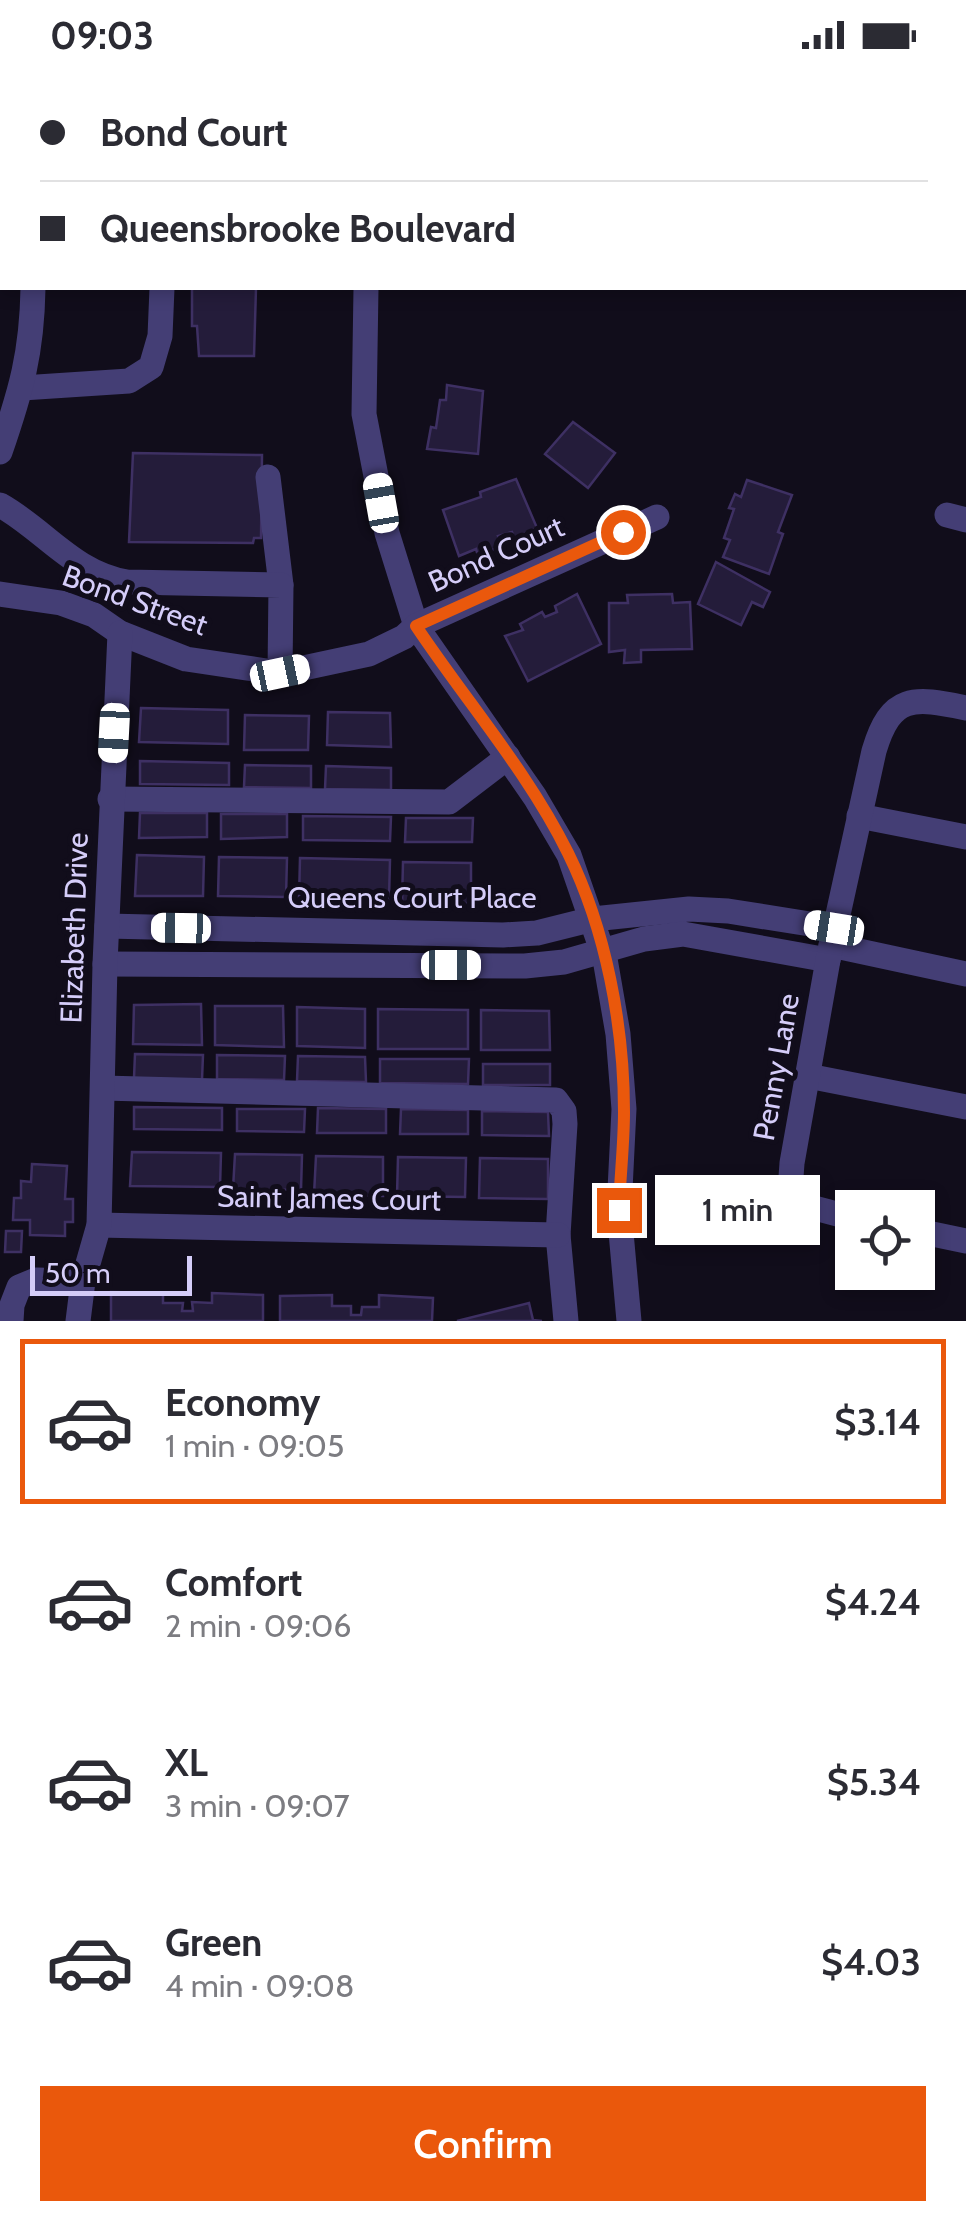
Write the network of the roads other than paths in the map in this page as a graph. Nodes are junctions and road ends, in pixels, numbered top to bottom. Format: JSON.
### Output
{"nodes":[{"id":1,"x":33,"y":290,"type":"edge"},
{"id":2,"x":162,"y":290,"type":"edge"},
{"id":3,"x":366,"y":290,"type":"edge"},
{"id":4,"x":22,"y":388,"type":"junction"},
{"id":5,"x":0,"y":452,"type":"edge"},
{"id":6,"x":268,"y":477,"type":"dead end"},
{"id":7,"x":0,"y":505,"type":"edge"},
{"id":8,"x":657,"y":517,"type":"dead end"},
{"id":9,"x":280,"y":585,"type":"junction"},
{"id":10,"x":0,"y":594,"type":"edge"},
{"id":11,"x":416,"y":626,"type":"junction"},
{"id":12,"x":120,"y":633,"type":"junction"},
{"id":13,"x":280,"y":673,"type":"junction"},
{"id":14,"x":966,"y":708,"type":"edge"},
{"id":15,"x":508,"y":756,"type":"junction"},
{"id":16,"x":110,"y":800,"type":"junction"},
{"id":17,"x":860,"y":816,"type":"junction"},
{"id":18,"x":966,"y":837,"type":"edge"},
{"id":19,"x":593,"y":919,"type":"junction"},
{"id":20,"x":107,"y":926,"type":"junction"},
{"id":21,"x":831,"y":944,"type":"junction"},
{"id":22,"x":602,"y":952,"type":"junction"},
{"id":23,"x":105,"y":964,"type":"junction"},
{"id":24,"x":966,"y":974,"type":"edge"},
{"id":25,"x":808,"y":1076,"type":"junction"},
{"id":26,"x":103,"y":1088,"type":"junction"},
{"id":27,"x":966,"y":1107,"type":"edge"},
{"id":28,"x":835,"y":1213,"type":"edge"},
{"id":29,"x":99,"y":1226,"type":"junction"},
{"id":30,"x":558,"y":1234,"type":"junction"},
{"id":31,"x":935,"y":1235,"type":"edge"},
{"id":32,"x":966,"y":1241,"type":"edge"},
{"id":33,"x":83,"y":1280,"type":"junction"},
{"id":34,"x":10,"y":1281,"type":"edge"},
{"id":35,"x":11,"y":1321,"type":"edge"},
{"id":36,"x":78,"y":1321,"type":"edge"},
{"id":37,"x":566,"y":1321,"type":"edge"},
{"id":38,"x":629,"y":1321,"type":"edge"}],
"edges":[{"from":1,"to":4,"type":"street"},
{"from":2,"to":4,"type":"street"},
{"from":3,"to":11,"type":"street"},
{"from":4,"to":5,"type":"street"},
{"from":6,"to":9,"type":"street"},
{"from":7,"to":9,"type":"street"},
{"from":8,"to":11,"type":"street","name":"Bond Court"},
{"from":9,"to":13,"type":"street"},
{"from":10,"to":12,"type":"street","name":"Bond Street"},
{"from":11,"to":13,"type":"street","name":"Bond Street"},
{"from":11,"to":15,"type":"street"},
{"from":12,"to":13,"type":"street","name":"Bond Street"},
{"from":12,"to":16,"type":"street","name":"Elizabeth Drive"},
{"from":14,"to":17,"type":"street","name":"Penny Lane"},
{"from":15,"to":16,"type":"street"},
{"from":15,"to":19,"type":"street"},
{"from":16,"to":20,"type":"street","name":"Elizabeth Drive"},
{"from":17,"to":18,"type":"street"},
{"from":17,"to":21,"type":"street","name":"Penny Lane"},
{"from":19,"to":20,"type":"street","name":"Queens Court Place"},
{"from":19,"to":21,"type":"street","name":"Queens Court Place"},
{"from":19,"to":22,"type":"street"},
{"from":20,"to":23,"type":"street","name":"Elizabeth Drive"},
{"from":21,"to":22,"type":"street"},
{"from":21,"to":24,"type":"street"},
{"from":21,"to":25,"type":"street","name":"Penny Lane"},
{"from":22,"to":23,"type":"street"},
{"from":22,"to":38,"type":"street"},
{"from":23,"to":26,"type":"street","name":"Elizabeth Drive"},
{"from":25,"to":27,"type":"street"},
{"from":25,"to":28,"type":"street","name":"Penny Lane"},
{"from":26,"to":29,"type":"street","name":"Elizabeth Drive"},
{"from":26,"to":30,"type":"street"},
{"from":29,"to":30,"type":"street","name":"Saint James Court"},
{"from":29,"to":33,"type":"street","name":"Elizabeth Drive"},
{"from":30,"to":37,"type":"street"},
{"from":31,"to":32,"type":"street"},
{"from":33,"to":34,"type":"street"},
{"from":33,"to":36,"type":"street","name":"Elizabeth Drive"},
{"from":34,"to":35,"type":"street"}]}
